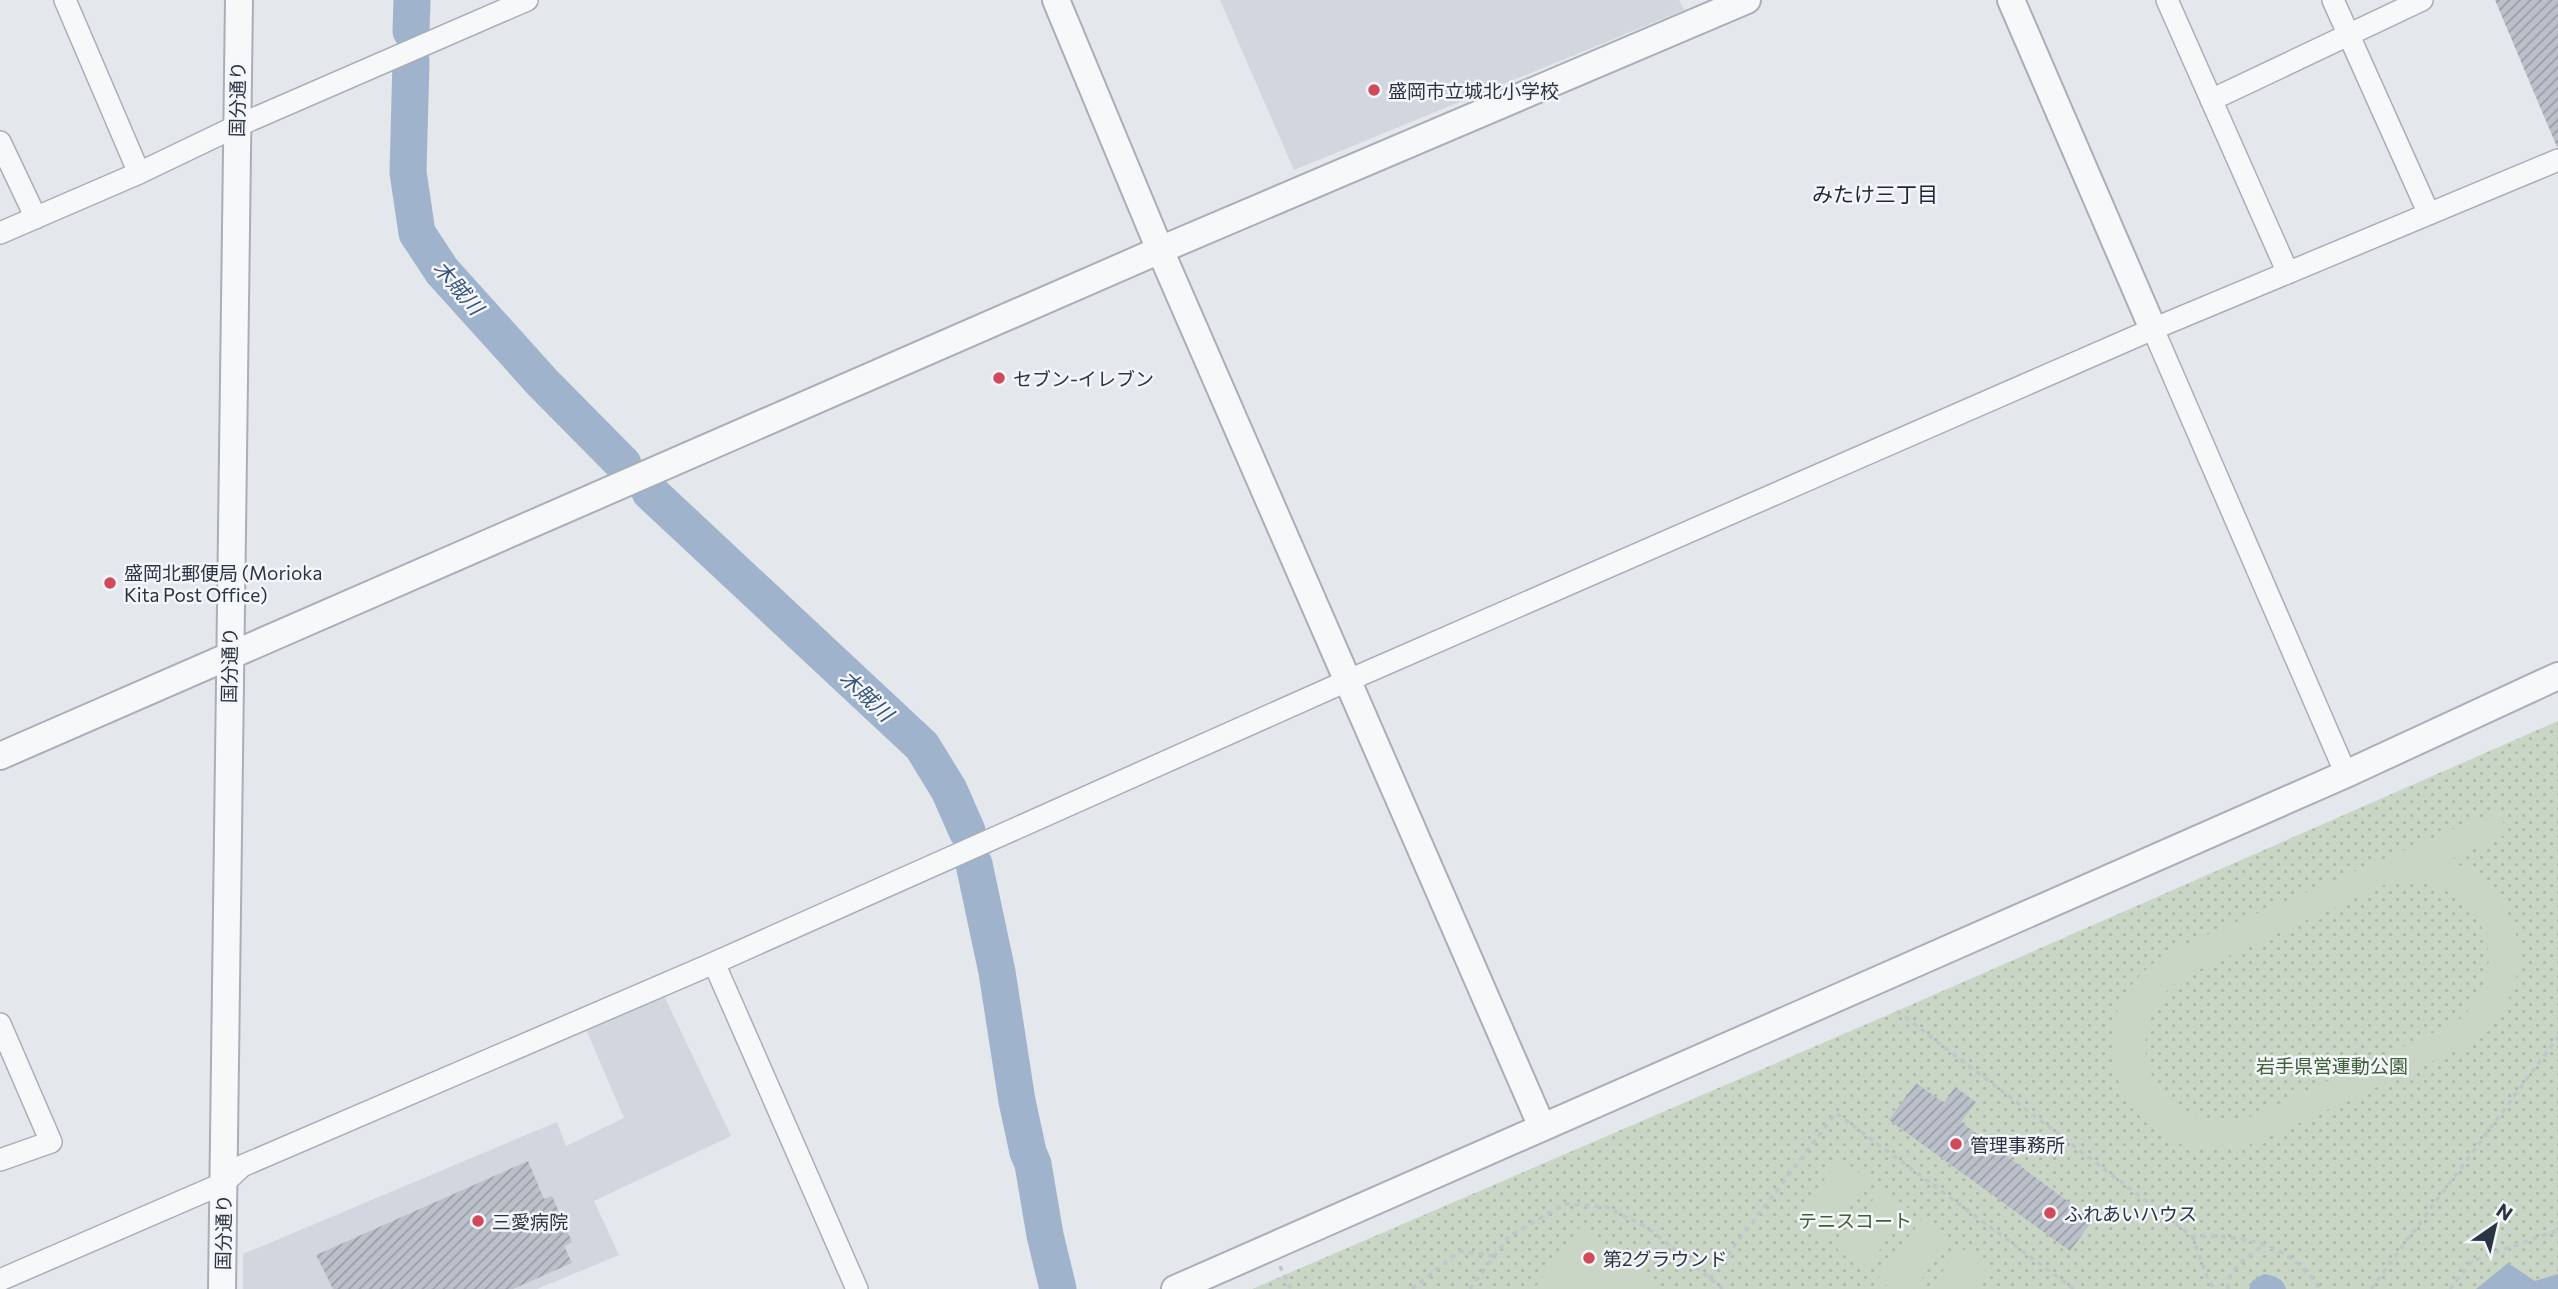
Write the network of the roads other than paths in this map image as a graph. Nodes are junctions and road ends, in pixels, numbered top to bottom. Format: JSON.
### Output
{"nodes":[{"id":1,"x":65,"y":0,"type":"edge"},
{"id":2,"x":239,"y":0,"type":"edge"},
{"id":3,"x":527,"y":0,"type":"edge"},
{"id":4,"x":1056,"y":0,"type":"edge"},
{"id":5,"x":1747,"y":0,"type":"edge"},
{"id":6,"x":2011,"y":0,"type":"edge"},
{"id":7,"x":2167,"y":0,"type":"edge"},
{"id":8,"x":2333,"y":0,"type":"edge"},
{"id":9,"x":2422,"y":0,"type":"edge"},
{"id":10,"x":2348,"y":33,"type":"junction"},
{"id":11,"x":2211,"y":100,"type":"junction"},
{"id":12,"x":237,"y":125,"type":"junction"},
{"id":13,"x":0,"y":142,"type":"edge"},
{"id":14,"x":2558,"y":160,"type":"edge"},
{"id":15,"x":139,"y":173,"type":"junction"},
{"id":16,"x":2429,"y":214,"type":"junction"},
{"id":17,"x":36,"y":218,"type":"junction"},
{"id":18,"x":0,"y":233,"type":"edge"},
{"id":19,"x":1160,"y":250,"type":"junction"},
{"id":20,"x":2288,"y":273,"type":"junction"},
{"id":21,"x":2153,"y":329,"type":"junction"},
{"id":22,"x":230,"y":655,"type":"junction"},
{"id":23,"x":2558,"y":676,"type":"edge"},
{"id":24,"x":1349,"y":680,"type":"junction"},
{"id":25,"x":0,"y":756,"type":"edge"},
{"id":26,"x":2346,"y":774,"type":"junction"},
{"id":27,"x":714,"y":963,"type":"junction"},
{"id":28,"x":0,"y":1024,"type":"edge"},
{"id":29,"x":1542,"y":1127,"type":"junction"},
{"id":30,"x":0,"y":1160,"type":"edge"},
{"id":31,"x":224,"y":1183,"type":"junction"},
{"id":32,"x":0,"y":1280,"type":"edge"},
{"id":33,"x":222,"y":1289,"type":"edge"},
{"id":34,"x":857,"y":1289,"type":"edge"},
{"id":35,"x":1175,"y":1289,"type":"edge"}],
"edges":[{"from":1,"to":15,"type":"street"},
{"from":2,"to":12,"type":"street","name":"国分通り"},
{"from":3,"to":12,"type":"street"},
{"from":4,"to":19,"type":"street"},
{"from":5,"to":19,"type":"street"},
{"from":6,"to":21,"type":"street"},
{"from":7,"to":11,"type":"street"},
{"from":8,"to":10,"type":"street"},
{"from":9,"to":10,"type":"street"},
{"from":10,"to":11,"type":"street"},
{"from":10,"to":16,"type":"street"},
{"from":11,"to":20,"type":"street"},
{"from":12,"to":15,"type":"street"},
{"from":12,"to":22,"type":"street","name":"国分通り"},
{"from":13,"to":17,"type":"street"},
{"from":14,"to":16,"type":"street"},
{"from":15,"to":17,"type":"street"},
{"from":16,"to":20,"type":"street"},
{"from":17,"to":18,"type":"street"},
{"from":19,"to":22,"type":"street"},
{"from":19,"to":24,"type":"street"},
{"from":20,"to":21,"type":"street"},
{"from":21,"to":24,"type":"street"},
{"from":21,"to":26,"type":"street"},
{"from":22,"to":25,"type":"street"},
{"from":22,"to":31,"type":"street","name":"国分通り"},
{"from":23,"to":26,"type":"street"},
{"from":24,"to":27,"type":"street"},
{"from":24,"to":29,"type":"street"},
{"from":26,"to":29,"type":"street"},
{"from":27,"to":31,"type":"street"},
{"from":27,"to":34,"type":"street"},
{"from":28,"to":30,"type":"street"},
{"from":29,"to":35,"type":"street"},
{"from":31,"to":32,"type":"street"},
{"from":31,"to":33,"type":"street","name":"国分通り"}]}
